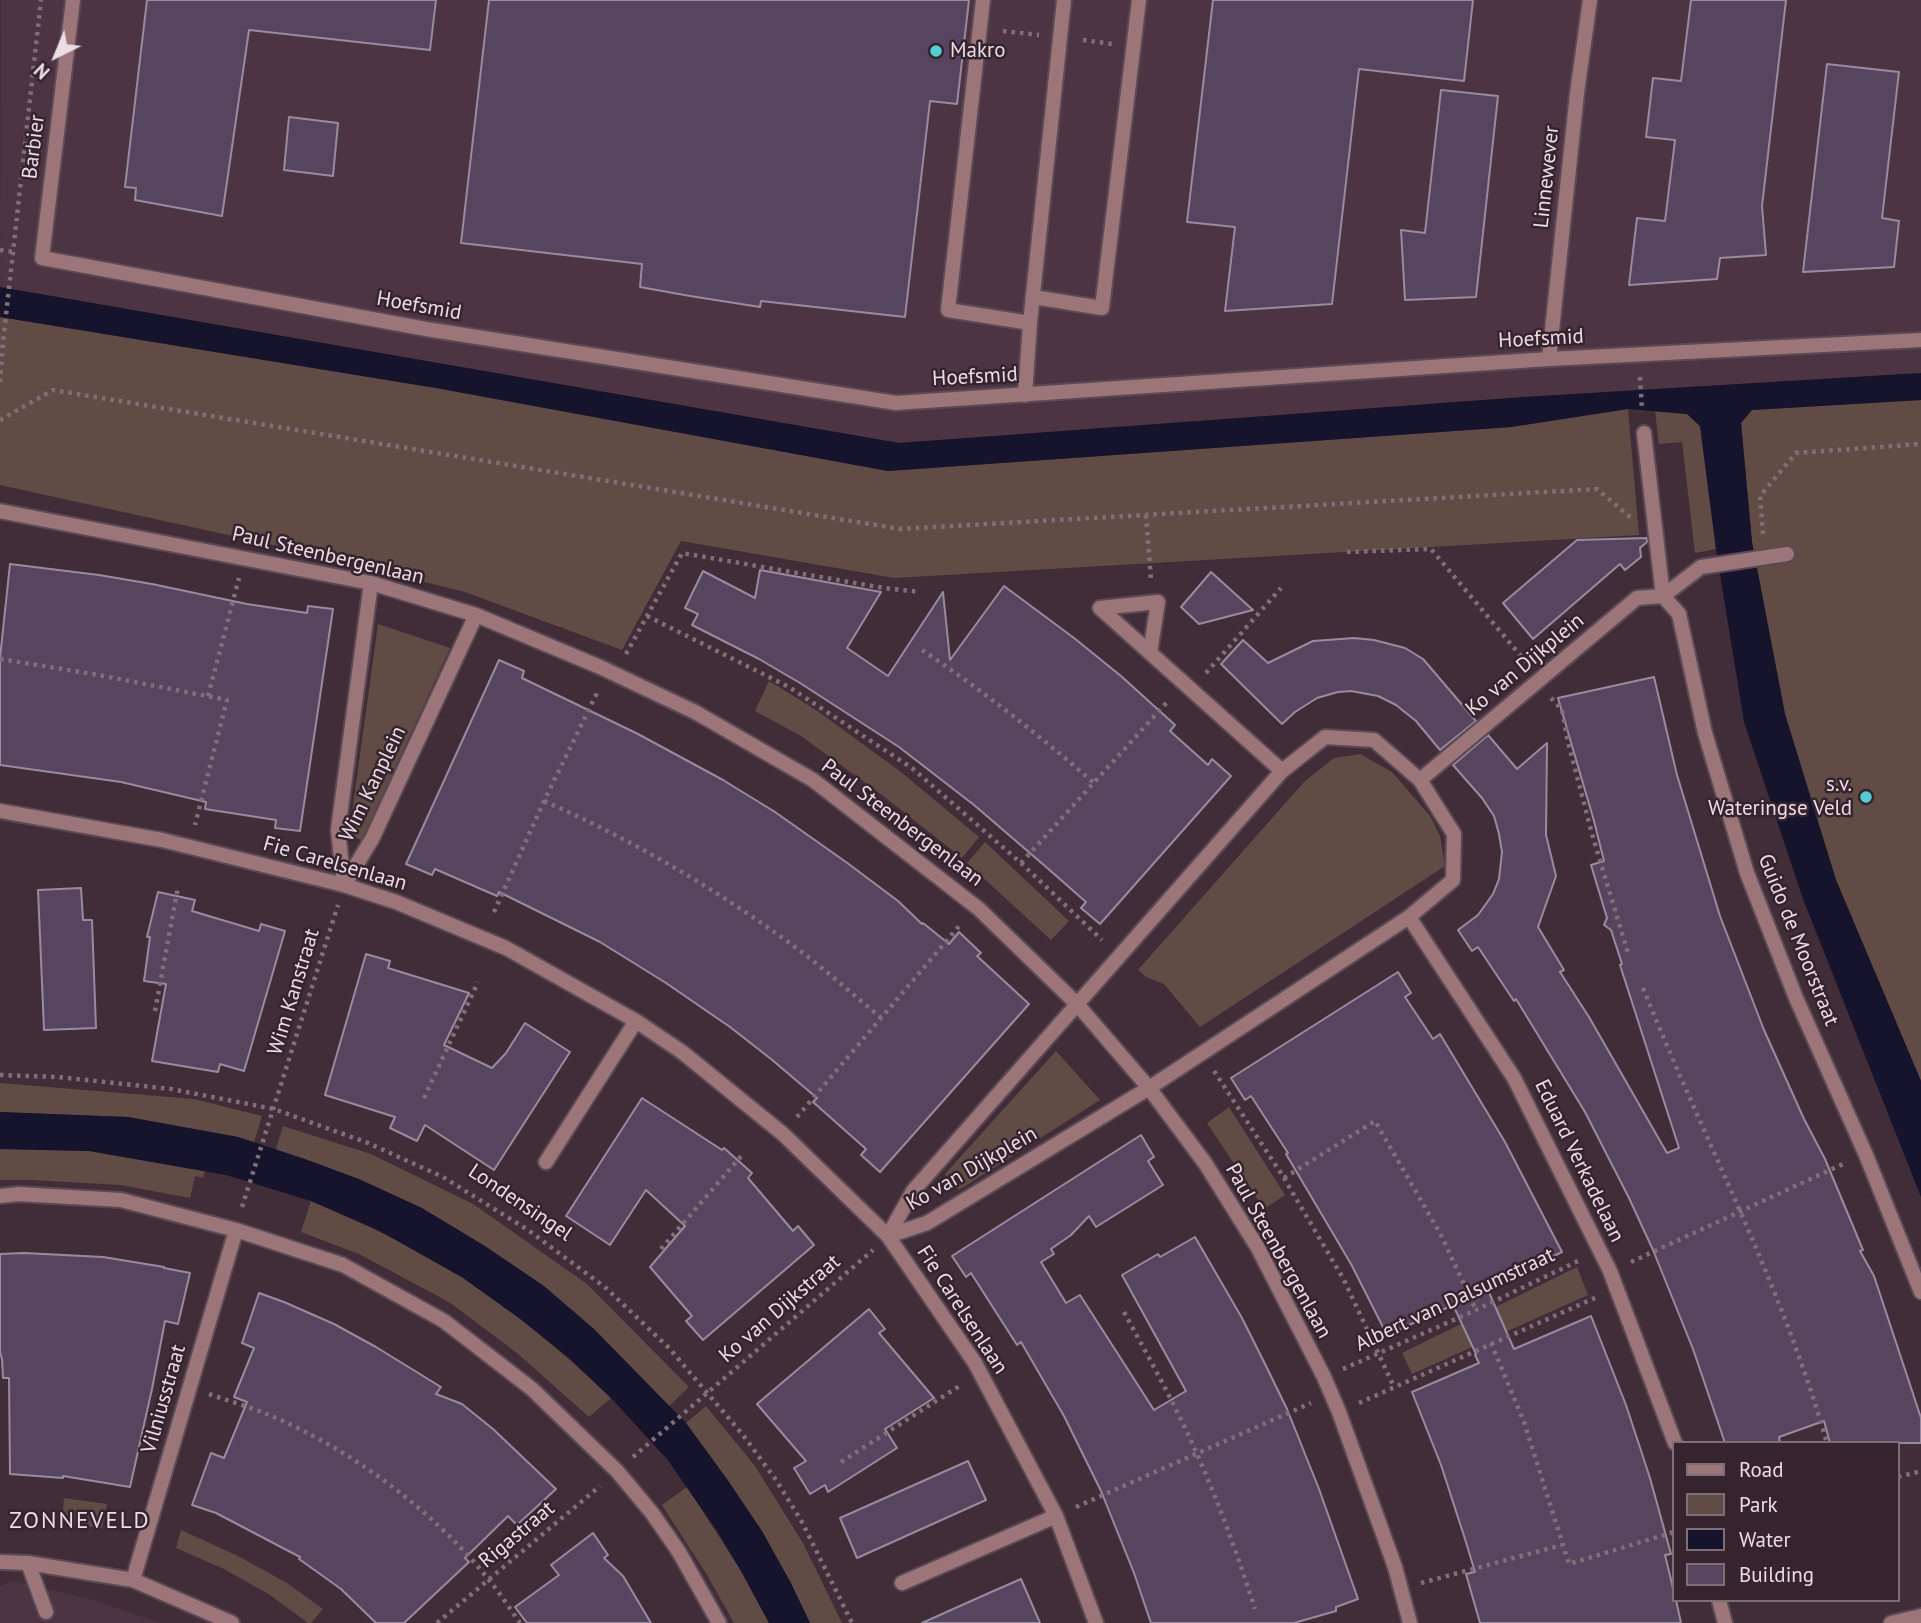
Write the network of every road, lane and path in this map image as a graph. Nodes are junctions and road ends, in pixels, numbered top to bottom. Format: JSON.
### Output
{"nodes":[{"id":1,"x":41,"y":0,"type":"edge"},
{"id":2,"x":73,"y":0,"type":"edge"},
{"id":3,"x":983,"y":0,"type":"edge"},
{"id":4,"x":1064,"y":0,"type":"edge"},
{"id":5,"x":1139,"y":0,"type":"edge"},
{"id":6,"x":1590,"y":0,"type":"edge"},
{"id":7,"x":42,"y":258,"type":"joint"},
{"id":8,"x":1033,"y":297,"type":"junction"},
{"id":9,"x":1030,"y":323,"type":"junction"},
{"id":10,"x":1921,"y":340,"type":"edge"},
{"id":11,"x":1549,"y":359,"type":"junction"},
{"id":12,"x":0,"y":382,"type":"edge"},
{"id":13,"x":1640,"y":382,"type":"dead end"},
{"id":14,"x":1025,"y":395,"type":"junction"},
{"id":15,"x":0,"y":420,"type":"edge"},
{"id":16,"x":1644,"y":433,"type":"joint"},
{"id":17,"x":1921,"y":444,"type":"edge"},
{"id":18,"x":0,"y":511,"type":"edge"},
{"id":19,"x":1146,"y":515,"type":"junction"},
{"id":20,"x":1656,"y":540,"type":"junction"},
{"id":21,"x":1347,"y":552,"type":"dead end"},
{"id":22,"x":1787,"y":554,"type":"dead end"},
{"id":23,"x":1765,"y":557,"type":"junction"},
{"id":24,"x":245,"y":558,"type":"junction"},
{"id":25,"x":371,"y":583,"type":"junction"},
{"id":26,"x":1281,"y":588,"type":"dead end"},
{"id":27,"x":920,"y":592,"type":"dead end"},
{"id":28,"x":1663,"y":596,"type":"junction"},
{"id":29,"x":1153,"y":603,"type":"junction"},
{"id":30,"x":476,"y":615,"type":"junction"},
{"id":31,"x":647,"y":616,"type":"junction"},
{"id":32,"x":922,"y":650,"type":"dead end"},
{"id":33,"x":1150,"y":653,"type":"junction"},
{"id":34,"x":0,"y":659,"type":"edge"},
{"id":35,"x":615,"y":674,"type":"junction"},
{"id":36,"x":1539,"y":680,"type":"junction"},
{"id":37,"x":1188,"y":687,"type":"junction"},
{"id":38,"x":598,"y":690,"type":"dead end"},
{"id":39,"x":208,"y":696,"type":"junction"},
{"id":40,"x":1282,"y":771,"type":"junction"},
{"id":41,"x":1420,"y":780,"type":"junction"},
{"id":42,"x":1094,"y":783,"type":"junction"},
{"id":43,"x":544,"y":801,"type":"junction"},
{"id":44,"x":0,"y":811,"type":"edge"},
{"id":45,"x":190,"y":846,"type":"junction"},
{"id":46,"x":1021,"y":863,"type":"junction"},
{"id":47,"x":344,"y":885,"type":"junction"},
{"id":48,"x":178,"y":887,"type":"dead end"},
{"id":49,"x":494,"y":912,"type":"dead end"},
{"id":50,"x":1409,"y":918,"type":"junction"},
{"id":51,"x":960,"y":925,"type":"dead end"},
{"id":52,"x":1628,"y":953,"type":"dead end"},
{"id":53,"x":1119,"y":956,"type":"junction"},
{"id":54,"x":478,"y":982,"type":"dead end"},
{"id":55,"x":1643,"y":988,"type":"dead end"},
{"id":56,"x":1077,"y":1004,"type":"junction"},
{"id":57,"x":155,"y":1011,"type":"dead end"},
{"id":58,"x":881,"y":1018,"type":"junction"},
{"id":59,"x":636,"y":1021,"type":"junction"},
{"id":60,"x":1203,"y":1052,"type":"junction"},
{"id":61,"x":0,"y":1075,"type":"edge"},
{"id":62,"x":1149,"y":1088,"type":"junction"},
{"id":63,"x":424,"y":1098,"type":"dead end"},
{"id":64,"x":274,"y":1109,"type":"junction"},
{"id":65,"x":783,"y":1134,"type":"junction"},
{"id":66,"x":743,"y":1154,"type":"dead end"},
{"id":67,"x":1866,"y":1155,"type":"junction"},
{"id":68,"x":546,"y":1162,"type":"dead end"},
{"id":69,"x":1284,"y":1178,"type":"junction"},
{"id":70,"x":0,"y":1196,"type":"edge"},
{"id":71,"x":245,"y":1197,"type":"dead end"},
{"id":72,"x":1741,"y":1211,"type":"junction"},
{"id":73,"x":236,"y":1230,"type":"junction"},
{"id":74,"x":888,"y":1236,"type":"junction"},
{"id":75,"x":661,"y":1248,"type":"dead end"},
{"id":76,"x":1600,"y":1250,"type":"junction"},
{"id":77,"x":1610,"y":1271,"type":"junction"},
{"id":78,"x":1616,"y":1288,"type":"junction"},
{"id":79,"x":1921,"y":1292,"type":"edge"},
{"id":80,"x":1476,"y":1310,"type":"junction"},
{"id":81,"x":1124,"y":1312,"type":"dead end"},
{"id":82,"x":1491,"y":1343,"type":"junction"},
{"id":83,"x":1378,"y":1353,"type":"junction"},
{"id":84,"x":980,"y":1373,"type":"junction"},
{"id":85,"x":1324,"y":1377,"type":"junction"},
{"id":86,"x":190,"y":1387,"type":"junction"},
{"id":87,"x":1394,"y":1387,"type":"junction"},
{"id":88,"x":707,"y":1392,"type":"junction"},
{"id":89,"x":1331,"y":1394,"type":"junction"},
{"id":90,"x":1339,"y":1412,"type":"junction"},
{"id":91,"x":1674,"y":1441,"type":"edge"},
{"id":92,"x":1826,"y":1441,"type":"edge"},
{"id":93,"x":637,"y":1453,"type":"dead end"},
{"id":94,"x":1197,"y":1453,"type":"junction"},
{"id":95,"x":841,"y":1462,"type":"dead end"},
{"id":96,"x":617,"y":1471,"type":"junction"},
{"id":97,"x":1921,"y":1471,"type":"edge"},
{"id":98,"x":1900,"y":1476,"type":"edge"},
{"id":99,"x":1056,"y":1516,"type":"junction"},
{"id":100,"x":1672,"y":1533,"type":"edge"},
{"id":101,"x":1562,"y":1545,"type":"junction"},
{"id":102,"x":0,"y":1562,"type":"edge"},
{"id":103,"x":28,"y":1563,"type":"junction"},
{"id":104,"x":489,"y":1579,"type":"junction"},
{"id":105,"x":133,"y":1580,"type":"junction"},
{"id":106,"x":902,"y":1583,"type":"dead end"},
{"id":107,"x":1401,"y":1588,"type":"junction"},
{"id":108,"x":1720,"y":1602,"type":"edge"},
{"id":109,"x":1255,"y":1609,"type":"dead end"},
{"id":110,"x":46,"y":1612,"type":"dead end"},
{"id":111,"x":1921,"y":1616,"type":"edge"},
{"id":112,"x":232,"y":1623,"type":"edge"},
{"id":113,"x":438,"y":1623,"type":"edge"},
{"id":114,"x":520,"y":1623,"type":"edge"},
{"id":115,"x":719,"y":1623,"type":"edge"},
{"id":116,"x":852,"y":1623,"type":"edge"},
{"id":117,"x":1096,"y":1623,"type":"edge"},
{"id":118,"x":1410,"y":1623,"type":"edge"},
{"id":119,"x":1725,"y":1623,"type":"edge"},
{"id":120,"x":1891,"y":1623,"type":"edge"}],
"edges":[{"from":1,"to":12,"type":"path"},
{"from":2,"to":7,"type":"street","name":"Barbier"},
{"from":3,"to":9,"type":"street"},
{"from":4,"to":8,"type":"street"},
{"from":5,"to":8,"type":"street"},
{"from":6,"to":11,"type":"street","name":"Linnewever"},
{"from":7,"to":14,"type":"street","name":"Hoefsmid"},
{"from":8,"to":9,"type":"street"},
{"from":9,"to":14,"type":"street"},
{"from":10,"to":11,"type":"street","name":"Hoefsmid"},
{"from":11,"to":14,"type":"street","name":"Hoefsmid"},
{"from":13,"to":16,"type":"path"},
{"from":15,"to":19,"type":"path"},
{"from":16,"to":20,"type":"street"},
{"from":17,"to":23,"type":"path"},
{"from":18,"to":24,"type":"street","name":"Paul Steenbergenlaan"},
{"from":19,"to":20,"type":"path"},
{"from":19,"to":29,"type":"path"},
{"from":20,"to":28,"type":"street"},
{"from":21,"to":36,"type":"path"},
{"from":22,"to":23,"type":"street"},
{"from":23,"to":28,"type":"street"},
{"from":24,"to":25,"type":"street","name":"Paul Steenbergenlaan"},
{"from":24,"to":39,"type":"path"},
{"from":25,"to":30,"type":"street","name":"Paul Steenbergenlaan"},
{"from":25,"to":47,"type":"street","name":"Wim Kanplein"},
{"from":26,"to":37,"type":"path"},
{"from":27,"to":31,"type":"path"},
{"from":28,"to":36,"type":"street","name":"Ko van Dijkplein"},
{"from":28,"to":67,"type":"street","name":"Guido de Moorstraat"},
{"from":29,"to":33,"type":"street"},
{"from":29,"to":33,"type":"street"},
{"from":30,"to":35,"type":"street","name":"Paul Steenbergenlaan"},
{"from":30,"to":47,"type":"street","name":"Wim Kanplein"},
{"from":31,"to":35,"type":"path"},
{"from":31,"to":46,"type":"path"},
{"from":32,"to":42,"type":"path"},
{"from":33,"to":37,"type":"street"},
{"from":34,"to":39,"type":"path"},
{"from":35,"to":56,"type":"street","name":"Paul Steenbergenlaan"},
{"from":36,"to":41,"type":"street","name":"Ko van Dijkplein"},
{"from":36,"to":52,"type":"path"},
{"from":37,"to":40,"type":"street"},
{"from":37,"to":42,"type":"path"},
{"from":38,"to":43,"type":"path"},
{"from":39,"to":45,"type":"path"},
{"from":40,"to":41,"type":"street","name":"Ko van Dijkplein"},
{"from":40,"to":53,"type":"street","name":"Ko van Dijkplein"},
{"from":41,"to":50,"type":"street","name":"Ko van Dijkplein"},
{"from":42,"to":46,"type":"path"},
{"from":43,"to":49,"type":"path"},
{"from":43,"to":58,"type":"path"},
{"from":44,"to":45,"type":"street","name":"Fie Carelsenlaan"},
{"from":45,"to":47,"type":"street","name":"Fie Carelsenlaan"},
{"from":46,"to":53,"type":"path"},
{"from":47,"to":59,"type":"street","name":"Fie Carelsenlaan"},
{"from":47,"to":64,"type":"path","name":"Wim Kanstraat"},
{"from":48,"to":57,"type":"path"},
{"from":50,"to":60,"type":"street","name":"Ko van Dijkplein"},
{"from":50,"to":76,"type":"street","name":"Eduard Verkadelaan"},
{"from":51,"to":58,"type":"path"},
{"from":53,"to":56,"type":"street","name":"Ko van Dijkplein"},
{"from":54,"to":63,"type":"path"},
{"from":55,"to":72,"type":"path"},
{"from":56,"to":62,"type":"street","name":"Paul Steenbergenlaan"},
{"from":56,"to":74,"type":"street","name":"Ko van Dijkplein"},
{"from":58,"to":65,"type":"path"},
{"from":59,"to":65,"type":"street","name":"Fie Carelsenlaan"},
{"from":59,"to":68,"type":"street"},
{"from":60,"to":62,"type":"street","name":"Ko van Dijkplein"},
{"from":60,"to":69,"type":"path"},
{"from":61,"to":64,"type":"path","name":"Londensingel"},
{"from":62,"to":74,"type":"street","name":"Ko van Dijkplein"},
{"from":62,"to":85,"type":"street","name":"Paul Steenbergenlaan"},
{"from":64,"to":71,"type":"path","name":"Wim Kanstraat"},
{"from":64,"to":88,"type":"path","name":"Londensingel"},
{"from":65,"to":74,"type":"street","name":"Fie Carelsenlaan"},
{"from":66,"to":75,"type":"path"},
{"from":67,"to":72,"type":"path"},
{"from":67,"to":79,"type":"street","name":"Guido de Moorstraat"},
{"from":69,"to":80,"type":"path"},
{"from":69,"to":83,"type":"path"},
{"from":70,"to":73,"type":"street"},
{"from":72,"to":77,"type":"path"},
{"from":72,"to":92,"type":"path"},
{"from":73,"to":86,"type":"street","name":"Vilniusstraat"},
{"from":73,"to":96,"type":"street"},
{"from":74,"to":84,"type":"street","name":"Fie Carelsenlaan"},
{"from":74,"to":88,"type":"path","name":"Ko van Dijkstraat"},
{"from":76,"to":77,"type":"street","name":"Eduard Verkadelaan"},
{"from":76,"to":80,"type":"path","name":"Albert van Dalsumstraat"},
{"from":77,"to":78,"type":"street","name":"Eduard Verkadelaan"},
{"from":78,"to":82,"type":"path"},
{"from":78,"to":91,"type":"street","name":"Eduard Verkadelaan"},
{"from":80,"to":83,"type":"path","name":"Albert van Dalsumstraat"},
{"from":81,"to":94,"type":"path"},
{"from":82,"to":87,"type":"path"},
{"from":82,"to":101,"type":"path"},
{"from":83,"to":85,"type":"path","name":"Albert van Dalsumstraat"},
{"from":83,"to":87,"type":"path"},
{"from":84,"to":95,"type":"path"},
{"from":84,"to":99,"type":"street","name":"Fie Carelsenlaan"},
{"from":85,"to":89,"type":"street","name":"Paul Steenbergenlaan"},
{"from":86,"to":104,"type":"path"},
{"from":86,"to":105,"type":"street","name":"Vilniusstraat"},
{"from":87,"to":90,"type":"path"},
{"from":88,"to":93,"type":"path","name":"Ko van Dijkstraat"},
{"from":88,"to":116,"type":"path","name":"Londensingel"},
{"from":89,"to":90,"type":"street","name":"Paul Steenbergenlaan"},
{"from":89,"to":94,"type":"path"},
{"from":90,"to":107,"type":"street","name":"Paul Steenbergenlaan"},
{"from":94,"to":99,"type":"path"},
{"from":94,"to":109,"type":"path"},
{"from":96,"to":104,"type":"path","name":"Rigastraat"},
{"from":96,"to":115,"type":"street"},
{"from":97,"to":98,"type":"path"},
{"from":99,"to":106,"type":"street"},
{"from":99,"to":117,"type":"street","name":"Fie Carelsenlaan"},
{"from":100,"to":101,"type":"path"},
{"from":101,"to":107,"type":"path"},
{"from":102,"to":103,"type":"street"},
{"from":103,"to":105,"type":"street"},
{"from":103,"to":110,"type":"street"},
{"from":104,"to":113,"type":"path","name":"Rigastraat"},
{"from":104,"to":114,"type":"path"},
{"from":105,"to":112,"type":"street"},
{"from":107,"to":118,"type":"street","name":"Paul Steenbergenlaan"},
{"from":108,"to":119,"type":"street"},
{"from":111,"to":120,"type":"street"}]}
